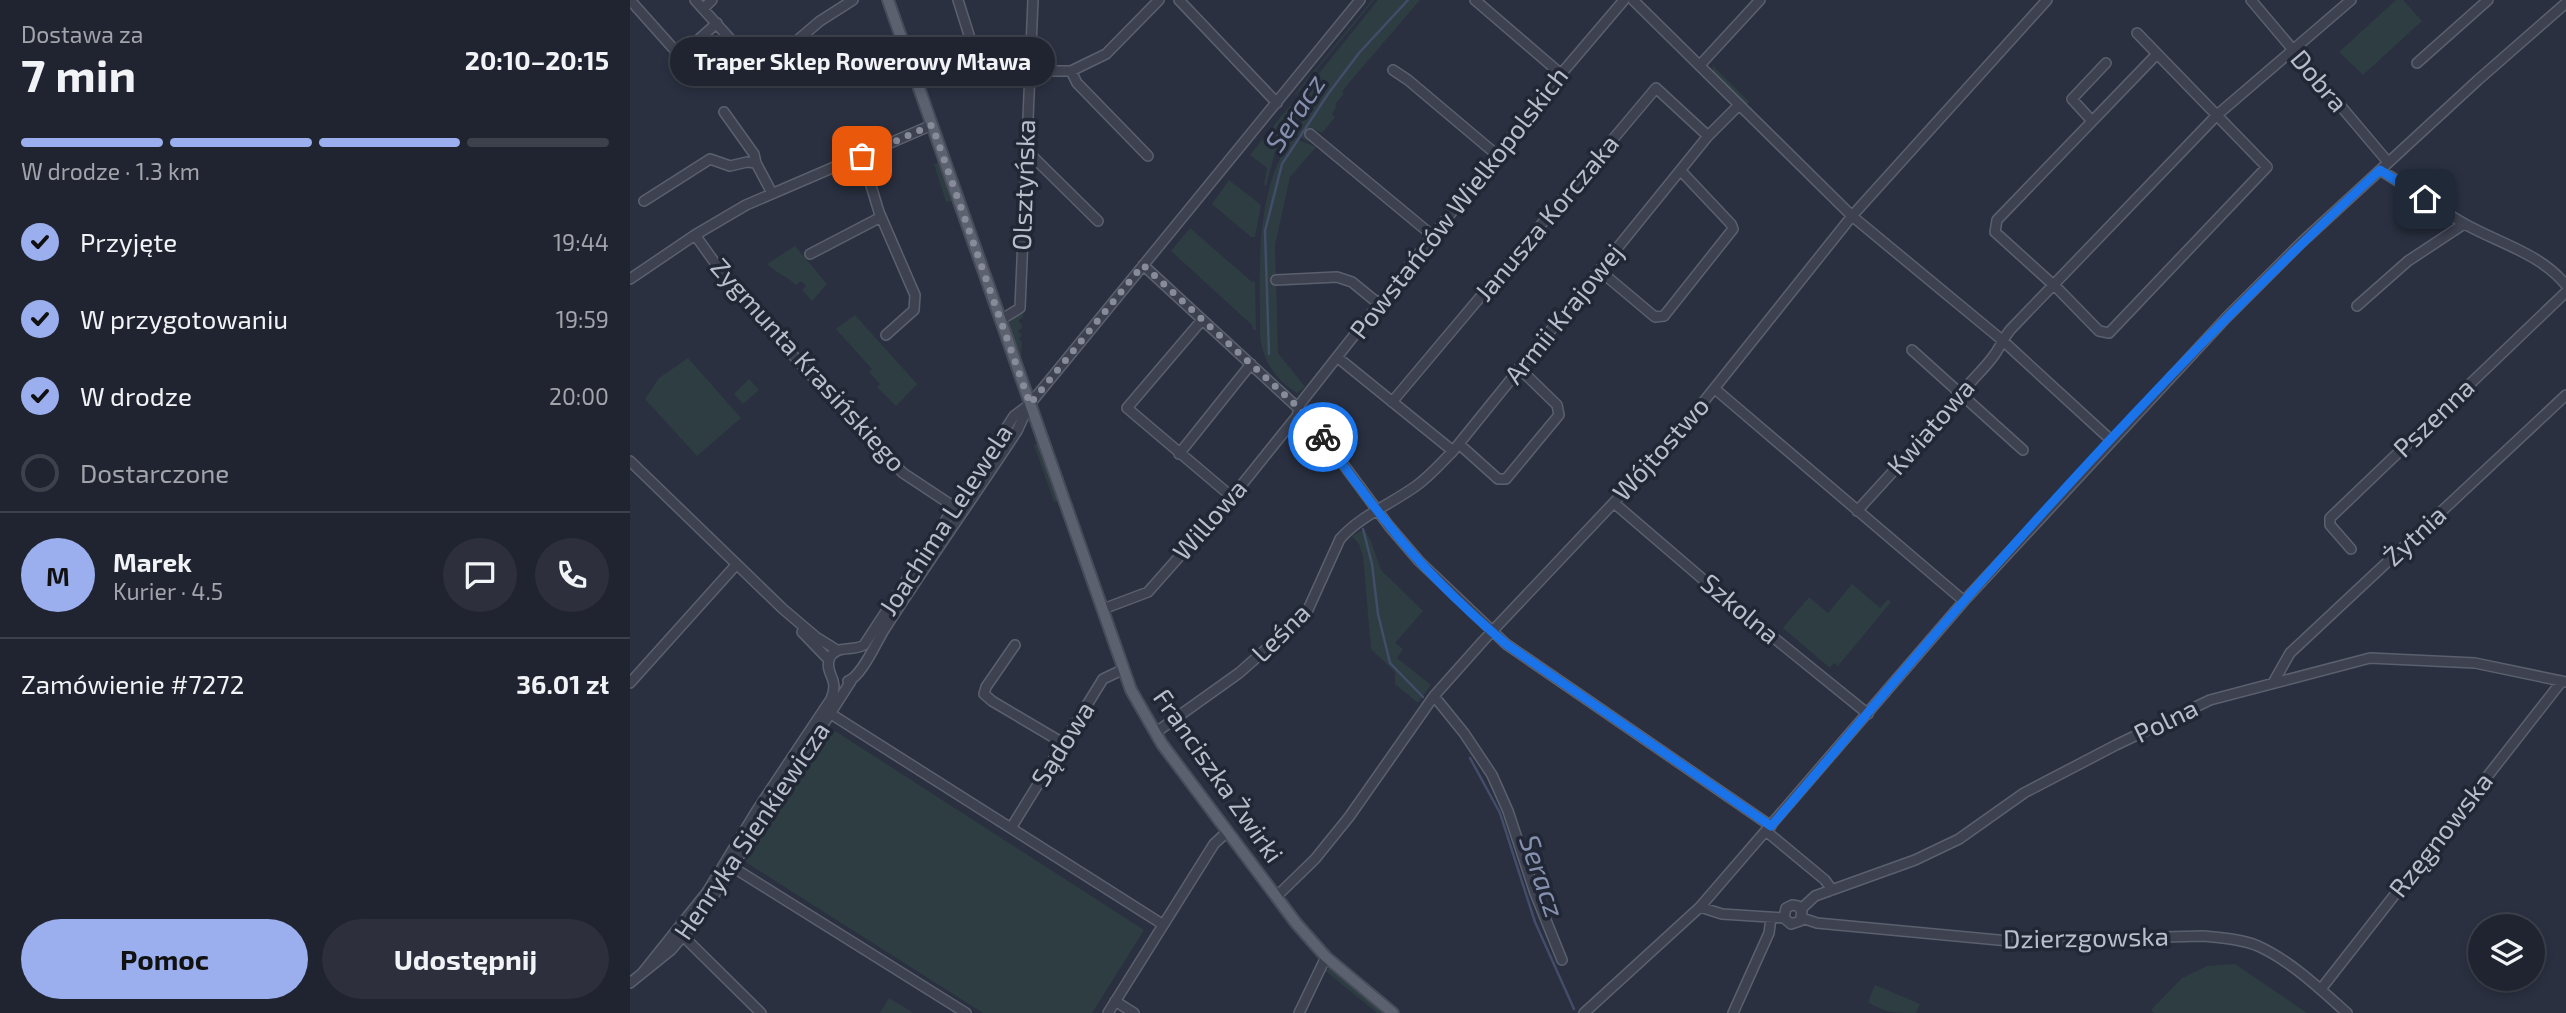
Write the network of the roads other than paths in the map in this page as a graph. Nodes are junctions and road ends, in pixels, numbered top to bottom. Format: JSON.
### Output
{"nodes":[{"id":1,"x":630,"y":0,"type":"edge"},
{"id":2,"x":695,"y":0,"type":"edge"},
{"id":3,"x":712,"y":0,"type":"edge"},
{"id":4,"x":853,"y":0,"type":"edge"},
{"id":5,"x":888,"y":0,"type":"edge"},
{"id":6,"x":958,"y":0,"type":"edge"},
{"id":7,"x":1032,"y":0,"type":"edge"},
{"id":8,"x":1159,"y":0,"type":"edge"},
{"id":9,"x":1179,"y":0,"type":"edge"},
{"id":10,"x":1360,"y":0,"type":"edge"},
{"id":11,"x":1475,"y":0,"type":"edge"},
{"id":12,"x":1624,"y":0,"type":"edge"},
{"id":13,"x":1633,"y":0,"type":"edge"},
{"id":14,"x":1760,"y":0,"type":"edge"},
{"id":15,"x":2047,"y":0,"type":"edge"},
{"id":16,"x":2251,"y":0,"type":"edge"},
{"id":17,"x":2351,"y":0,"type":"edge"},
{"id":18,"x":2488,"y":0,"type":"edge"},
{"id":19,"x":2566,"y":3,"type":"edge"},
{"id":20,"x":703,"y":9,"type":"junction"},
{"id":21,"x":716,"y":23,"type":"junction"},
{"id":22,"x":2137,"y":33,"type":"dead end"},
{"id":23,"x":2293,"y":50,"type":"junction"},
{"id":24,"x":2157,"y":54,"type":"junction"},
{"id":25,"x":2106,"y":63,"type":"dead end"},
{"id":26,"x":2417,"y":64,"type":"dead end"},
{"id":27,"x":1700,"y":65,"type":"junction"},
{"id":28,"x":980,"y":69,"type":"junction"},
{"id":29,"x":1029,"y":69,"type":"junction"},
{"id":30,"x":1393,"y":70,"type":"dead end"},
{"id":31,"x":1071,"y":71,"type":"junction"},
{"id":32,"x":1561,"y":74,"type":"junction"},
{"id":33,"x":917,"y":83,"type":"junction"},
{"id":34,"x":1277,"y":103,"type":"junction"},
{"id":35,"x":1739,"y":105,"type":"junction"},
{"id":36,"x":724,"y":112,"type":"dead end"},
{"id":37,"x":2217,"y":115,"type":"junction"},
{"id":38,"x":2092,"y":121,"type":"junction"},
{"id":39,"x":932,"y":125,"type":"junction"},
{"id":40,"x":1310,"y":134,"type":"dead end"},
{"id":41,"x":1708,"y":136,"type":"junction"},
{"id":42,"x":1026,"y":150,"type":"junction"},
{"id":43,"x":1497,"y":155,"type":"junction"},
{"id":44,"x":862,"y":156,"type":"junction"},
{"id":45,"x":1149,"y":156,"type":"dead end"},
{"id":46,"x":2388,"y":162,"type":"junction"},
{"id":47,"x":757,"y":163,"type":"junction"},
{"id":48,"x":2380,"y":170,"type":"junction"},
{"id":49,"x":1681,"y":171,"type":"junction"},
{"id":50,"x":772,"y":193,"type":"junction"},
{"id":51,"x":643,"y":201,"type":"dead end"},
{"id":52,"x":1852,"y":216,"type":"junction"},
{"id":53,"x":881,"y":217,"type":"junction"},
{"id":54,"x":1098,"y":221,"type":"dead end"},
{"id":55,"x":2465,"y":224,"type":"junction"},
{"id":56,"x":695,"y":234,"type":"junction"},
{"id":57,"x":1433,"y":236,"type":"junction"},
{"id":58,"x":810,"y":254,"type":"dead end"},
{"id":59,"x":1143,"y":265,"type":"junction"},
{"id":60,"x":1599,"y":270,"type":"junction"},
{"id":61,"x":630,"y":279,"type":"edge"},
{"id":62,"x":1276,"y":280,"type":"dead end"},
{"id":63,"x":2053,"y":285,"type":"junction"},
{"id":64,"x":2566,"y":285,"type":"edge"},
{"id":65,"x":2566,"y":292,"type":"edge"},
{"id":66,"x":1379,"y":304,"type":"junction"},
{"id":67,"x":2357,"y":306,"type":"dead end"},
{"id":68,"x":1002,"y":319,"type":"junction"},
{"id":69,"x":1202,"y":320,"type":"junction"},
{"id":70,"x":886,"y":335,"type":"dead end"},
{"id":71,"x":2002,"y":340,"type":"junction"},
{"id":72,"x":1912,"y":349,"type":"dead end"},
{"id":73,"x":1337,"y":356,"type":"junction"},
{"id":74,"x":1251,"y":364,"type":"junction"},
{"id":75,"x":1519,"y":368,"type":"junction"},
{"id":76,"x":1715,"y":389,"type":"junction"},
{"id":77,"x":1960,"y":392,"type":"junction"},
{"id":78,"x":2566,"y":395,"type":"edge"},
{"id":79,"x":1392,"y":402,"type":"junction"},
{"id":80,"x":1030,"y":404,"type":"junction"},
{"id":81,"x":1300,"y":409,"type":"junction"},
{"id":82,"x":2110,"y":440,"type":"junction"},
{"id":83,"x":1456,"y":448,"type":"junction"},
{"id":84,"x":2023,"y":450,"type":"dead end"},
{"id":85,"x":1179,"y":454,"type":"junction"},
{"id":86,"x":632,"y":468,"type":"edge"},
{"id":87,"x":1232,"y":497,"type":"junction"},
{"id":88,"x":1614,"y":503,"type":"junction"},
{"id":89,"x":959,"y":509,"type":"junction"},
{"id":90,"x":1377,"y":510,"type":"junction"},
{"id":91,"x":1857,"y":511,"type":"junction"},
{"id":92,"x":2351,"y":549,"type":"dead end"},
{"id":93,"x":736,"y":565,"type":"junction"},
{"id":94,"x":1964,"y":601,"type":"junction"},
{"id":95,"x":1103,"y":609,"type":"junction"},
{"id":96,"x":783,"y":610,"type":"junction"},
{"id":97,"x":1492,"y":632,"type":"junction"},
{"id":98,"x":1015,"y":645,"type":"dead end"},
{"id":99,"x":837,"y":650,"type":"junction"},
{"id":100,"x":851,"y":650,"type":"junction"},
{"id":101,"x":829,"y":660,"type":"junction"},
{"id":102,"x":862,"y":667,"type":"junction"},
{"id":103,"x":1124,"y":669,"type":"junction"},
{"id":104,"x":833,"y":676,"type":"junction"},
{"id":105,"x":851,"y":681,"type":"junction"},
{"id":106,"x":2564,"y":681,"type":"edge"},
{"id":107,"x":630,"y":683,"type":"edge"},
{"id":108,"x":2273,"y":683,"type":"junction"},
{"id":109,"x":1434,"y":696,"type":"junction"},
{"id":110,"x":832,"y":711,"type":"junction"},
{"id":111,"x":1868,"y":714,"type":"junction"},
{"id":112,"x":1155,"y":733,"type":"junction"},
{"id":113,"x":1063,"y":743,"type":"junction"},
{"id":114,"x":1011,"y":828,"type":"junction"},
{"id":115,"x":1769,"y":829,"type":"junction"},
{"id":116,"x":1227,"y":832,"type":"junction"},
{"id":117,"x":734,"y":867,"type":"junction"},
{"id":118,"x":1832,"y":890,"type":"junction"},
{"id":119,"x":1276,"y":897,"type":"junction"},
{"id":120,"x":1700,"y":907,"type":"junction"},
{"id":121,"x":1801,"y":913,"type":"junction"},
{"id":122,"x":1771,"y":918,"type":"junction"},
{"id":123,"x":1784,"y":918,"type":"junction"},
{"id":124,"x":1162,"y":925,"type":"junction"},
{"id":125,"x":684,"y":937,"type":"junction"},
{"id":126,"x":1326,"y":957,"type":"junction"},
{"id":127,"x":1562,"y":960,"type":"dead end"},
{"id":128,"x":643,"y":972,"type":"junction"},
{"id":129,"x":630,"y":983,"type":"edge"},
{"id":130,"x":2320,"y":989,"type":"junction"},
{"id":131,"x":1115,"y":1001,"type":"junction"},
{"id":132,"x":1588,"y":1012,"type":"edge"},
{"id":133,"x":761,"y":1013,"type":"edge"},
{"id":134,"x":966,"y":1013,"type":"edge"},
{"id":135,"x":1108,"y":1013,"type":"edge"},
{"id":136,"x":1133,"y":1013,"type":"edge"},
{"id":137,"x":1298,"y":1013,"type":"edge"},
{"id":138,"x":1393,"y":1013,"type":"edge"},
{"id":139,"x":1733,"y":1013,"type":"edge"},
{"id":140,"x":2347,"y":1013,"type":"edge"}],
"edges":[{"from":1,"to":21,"type":"street"},
{"from":2,"to":20,"type":"street"},
{"from":3,"to":20,"type":"street"},
{"from":4,"to":21,"type":"street"},
{"from":5,"to":33,"type":"main road","name":"Franciszka Żwirki"},
{"from":6,"to":28,"type":"street"},
{"from":7,"to":29,"type":"street","name":"Olsztyńska"},
{"from":8,"to":31,"type":"street"},
{"from":9,"to":34,"type":"street"},
{"from":10,"to":34,"type":"street","name":"Joachima Lelewela"},
{"from":11,"to":32,"type":"street"},
{"from":12,"to":32,"type":"street","name":"Powstańców Wielkopolskich"},
{"from":13,"to":27,"type":"street"},
{"from":14,"to":27,"type":"street"},
{"from":15,"to":52,"type":"street","name":"Wójtostwo"},
{"from":16,"to":23,"type":"street","name":"Dobra"},
{"from":17,"to":23,"type":"street","name":"Kwiatowa"},
{"from":18,"to":26,"type":"street"},
{"from":19,"to":46,"type":"street"},
{"from":20,"to":21,"type":"street"},
{"from":22,"to":24,"type":"street"},
{"from":23,"to":37,"type":"street","name":"Kwiatowa"},
{"from":23,"to":46,"type":"street","name":"Dobra"},
{"from":24,"to":37,"type":"street"},
{"from":24,"to":38,"type":"street"},
{"from":25,"to":38,"type":"street"},
{"from":27,"to":35,"type":"street"},
{"from":28,"to":29,"type":"street"},
{"from":28,"to":33,"type":"street"},
{"from":29,"to":31,"type":"street"},
{"from":29,"to":42,"type":"street","name":"Olsztyńska"},
{"from":30,"to":43,"type":"street"},
{"from":31,"to":45,"type":"street"},
{"from":32,"to":43,"type":"street","name":"Powstańców Wielkopolskich"},
{"from":33,"to":39,"type":"main road","name":"Franciszka Żwirki"},
{"from":34,"to":59,"type":"street","name":"Joachima Lelewela"},
{"from":35,"to":41,"type":"street","name":"Armii Krajowej"},
{"from":35,"to":52,"type":"street"},
{"from":36,"to":47,"type":"street"},
{"from":37,"to":63,"type":"street","name":"Kwiatowa"},
{"from":37,"to":63,"type":"street"},
{"from":38,"to":63,"type":"street"},
{"from":39,"to":44,"type":"street"},
{"from":39,"to":68,"type":"main road","name":"Franciszka Żwirki"},
{"from":40,"to":57,"type":"street"},
{"from":41,"to":49,"type":"street","name":"Armii Krajowej"},
{"from":41,"to":79,"type":"street","name":"Janusza Korczaka"},
{"from":42,"to":54,"type":"street"},
{"from":42,"to":68,"type":"street","name":"Olsztyńska"},
{"from":43,"to":57,"type":"street","name":"Powstańców Wielkopolskich"},
{"from":44,"to":50,"type":"street"},
{"from":44,"to":53,"type":"street"},
{"from":46,"to":48,"type":"street"},
{"from":47,"to":50,"type":"street"},
{"from":47,"to":51,"type":"street"},
{"from":48,"to":55,"type":"street"},
{"from":48,"to":82,"type":"street"},
{"from":49,"to":60,"type":"street","name":"Armii Krajowej"},
{"from":49,"to":60,"type":"street"},
{"from":50,"to":56,"type":"street"},
{"from":52,"to":71,"type":"street"},
{"from":52,"to":76,"type":"street","name":"Wójtostwo"},
{"from":53,"to":58,"type":"street"},
{"from":53,"to":70,"type":"street"},
{"from":55,"to":64,"type":"street"},
{"from":55,"to":67,"type":"street"},
{"from":56,"to":61,"type":"street"},
{"from":56,"to":89,"type":"street","name":"Zygmunta Krasińskiego"},
{"from":57,"to":66,"type":"street","name":"Powstańców Wielkopolskich"},
{"from":59,"to":69,"type":"street"},
{"from":59,"to":80,"type":"street","name":"Joachima Lelewela"},
{"from":60,"to":75,"type":"street","name":"Armii Krajowej"},
{"from":62,"to":66,"type":"street"},
{"from":63,"to":71,"type":"street","name":"Kwiatowa"},
{"from":65,"to":92,"type":"street","name":"Pszenna"},
{"from":66,"to":73,"type":"street","name":"Powstańców Wielkopolskich"},
{"from":68,"to":80,"type":"main road","name":"Franciszka Żwirki"},
{"from":69,"to":74,"type":"street"},
{"from":69,"to":85,"type":"street"},
{"from":71,"to":77,"type":"street","name":"Kwiatowa"},
{"from":71,"to":82,"type":"street"},
{"from":72,"to":77,"type":"street"},
{"from":73,"to":79,"type":"street"},
{"from":73,"to":81,"type":"street","name":"Powstańców Wielkopolskich"},
{"from":74,"to":81,"type":"street"},
{"from":74,"to":85,"type":"street"},
{"from":75,"to":83,"type":"street","name":"Armii Krajowej"},
{"from":75,"to":83,"type":"street"},
{"from":76,"to":88,"type":"street","name":"Wójtostwo"},
{"from":76,"to":91,"type":"street"},
{"from":77,"to":84,"type":"street"},
{"from":77,"to":91,"type":"street","name":"Kwiatowa"},
{"from":78,"to":108,"type":"street","name":"Żytnia"},
{"from":79,"to":83,"type":"street"},
{"from":80,"to":89,"type":"street","name":"Joachima Lelewela"},
{"from":80,"to":95,"type":"main road","name":"Franciszka Żwirki"},
{"from":81,"to":87,"type":"street","name":"Willowa"},
{"from":81,"to":90,"type":"street"},
{"from":82,"to":94,"type":"street"},
{"from":83,"to":90,"type":"street","name":"Armii Krajowej"},
{"from":85,"to":87,"type":"street"},
{"from":86,"to":93,"type":"street"},
{"from":87,"to":95,"type":"street","name":"Willowa"},
{"from":88,"to":97,"type":"street","name":"Wójtostwo"},
{"from":88,"to":111,"type":"street","name":"Szkolna"},
{"from":89,"to":100,"type":"street","name":"Joachima Lelewela"},
{"from":89,"to":102,"type":"street","name":"Joachima Lelewela"},
{"from":90,"to":97,"type":"street"},
{"from":90,"to":112,"type":"street","name":"Leśna"},
{"from":91,"to":94,"type":"street"},
{"from":93,"to":96,"type":"street"},
{"from":93,"to":107,"type":"street"},
{"from":94,"to":111,"type":"street"},
{"from":95,"to":103,"type":"main road","name":"Franciszka Żwirki"},
{"from":96,"to":99,"type":"street"},
{"from":96,"to":101,"type":"street"},
{"from":97,"to":109,"type":"street","name":"Wójtostwo"},
{"from":97,"to":115,"type":"street"},
{"from":98,"to":113,"type":"street"},
{"from":99,"to":100,"type":"street"},
{"from":99,"to":101,"type":"street"},
{"from":100,"to":102,"type":"street"},
{"from":101,"to":104,"type":"street"},
{"from":102,"to":105,"type":"street"},
{"from":103,"to":112,"type":"main road","name":"Franciszka Żwirki"},
{"from":103,"to":113,"type":"street","name":"Sądowa"},
{"from":104,"to":105,"type":"street"},
{"from":104,"to":128,"type":"street","name":"Henryka Sienkiewicza"},
{"from":105,"to":110,"type":"street","name":"Henryka Sienkiewicza"},
{"from":106,"to":108,"type":"street","name":"Polna"},
{"from":106,"to":130,"type":"street","name":"Rzęgnowska"},
{"from":108,"to":118,"type":"street","name":"Polna"},
{"from":109,"to":119,"type":"street","name":"Wójtostwo"},
{"from":109,"to":127,"type":"street"},
{"from":110,"to":114,"type":"street"},
{"from":110,"to":117,"type":"street","name":"Henryka Sienkiewicza"},
{"from":111,"to":115,"type":"street"},
{"from":112,"to":116,"type":"main road","name":"Franciszka Żwirki"},
{"from":113,"to":114,"type":"street","name":"Sądowa"},
{"from":114,"to":124,"type":"street"},
{"from":115,"to":118,"type":"street"},
{"from":115,"to":120,"type":"street"},
{"from":116,"to":119,"type":"main road","name":"Franciszka Żwirki"},
{"from":116,"to":124,"type":"street"},
{"from":117,"to":125,"type":"street","name":"Henryka Sienkiewicza"},
{"from":117,"to":134,"type":"street"},
{"from":118,"to":121,"type":"street","name":"Polna"},
{"from":119,"to":126,"type":"main road","name":"Franciszka Żwirki"},
{"from":120,"to":122,"type":"street","name":"Dzierzgowska"},
{"from":120,"to":132,"type":"street"},
{"from":121,"to":123,"type":"street","name":"Dzierzgowska"},
{"from":121,"to":123,"type":"street","name":"Dzierzgowska"},
{"from":121,"to":130,"type":"street","name":"Dzierzgowska"},
{"from":122,"to":123,"type":"street","name":"Dzierzgowska"},
{"from":122,"to":139,"type":"street"},
{"from":124,"to":131,"type":"street"},
{"from":125,"to":128,"type":"street","name":"Henryka Sienkiewicza"},
{"from":125,"to":133,"type":"street"},
{"from":126,"to":137,"type":"street"},
{"from":126,"to":138,"type":"main road","name":"Franciszka Żwirki"},
{"from":128,"to":129,"type":"street","name":"Henryka Sienkiewicza"},
{"from":130,"to":140,"type":"street","name":"Dzierzgowska"},
{"from":131,"to":135,"type":"street"},
{"from":131,"to":136,"type":"street"}]}
